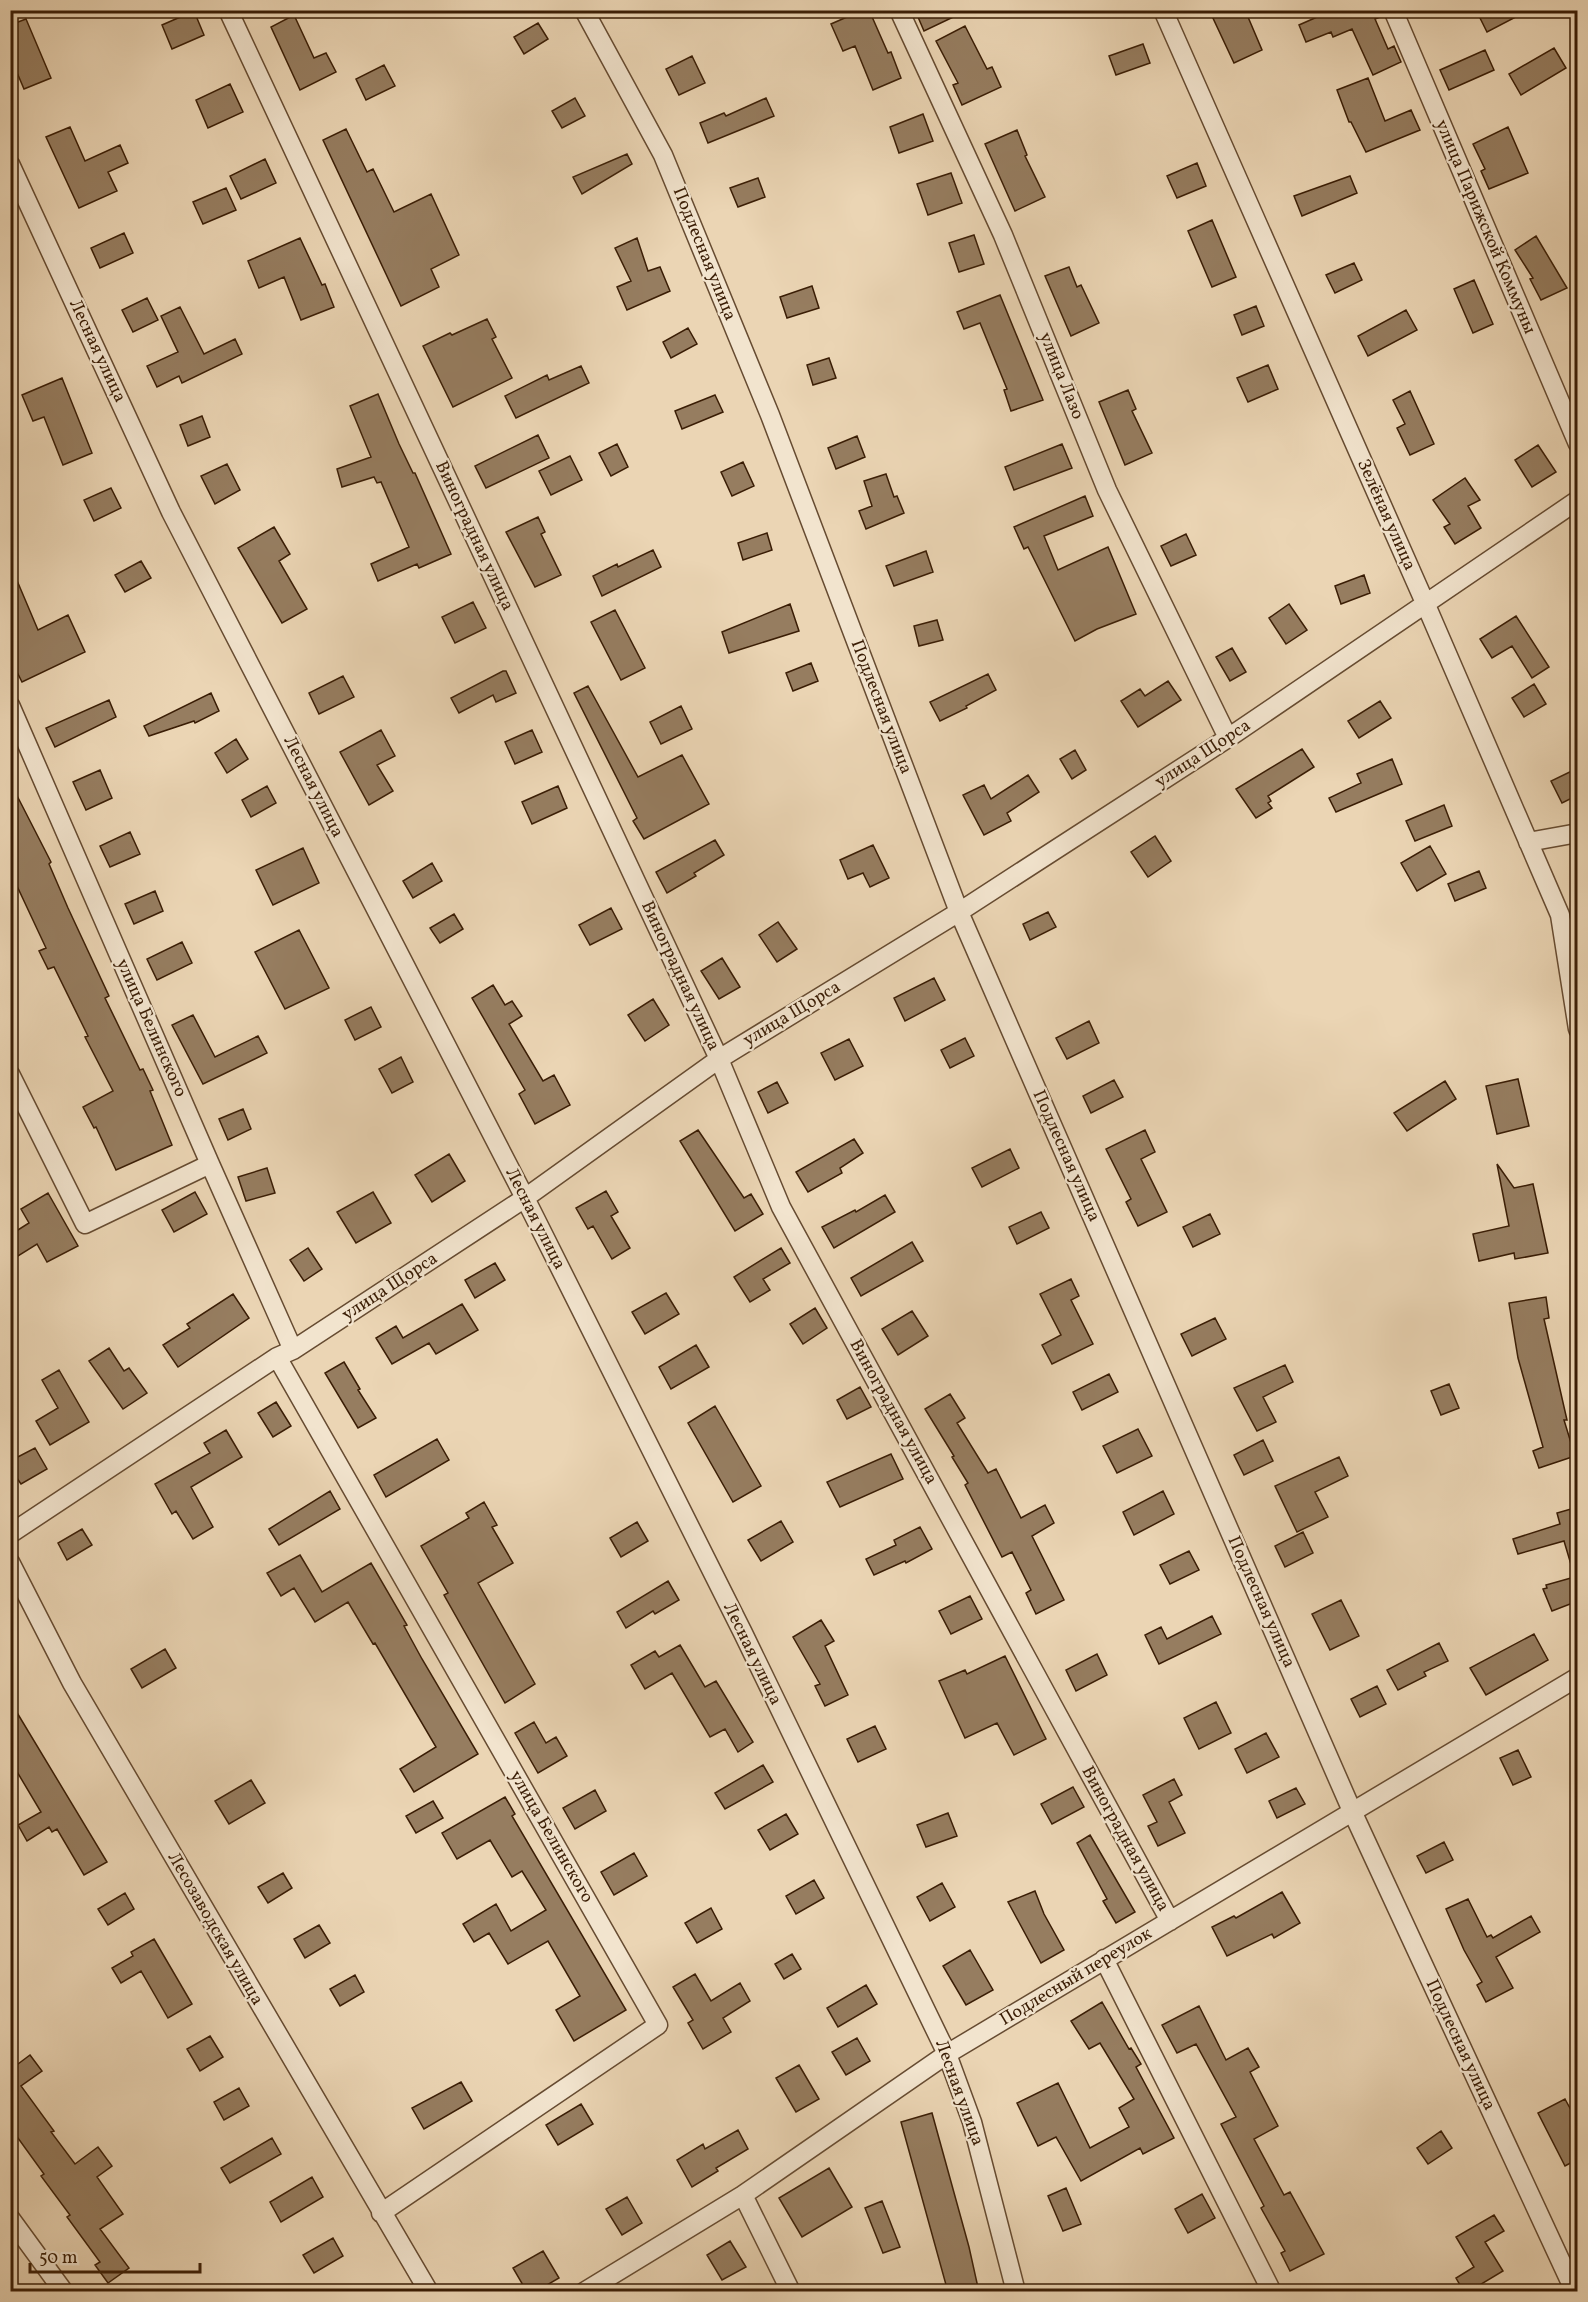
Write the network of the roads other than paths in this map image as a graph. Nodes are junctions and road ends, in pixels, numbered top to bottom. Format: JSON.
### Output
{"nodes":[{"id":1,"x":228,"y":10,"type":"edge"},
{"id":2,"x":584,"y":10,"type":"edge"},
{"id":3,"x":899,"y":10,"type":"edge"},
{"id":4,"x":1163,"y":10,"type":"edge"},
{"id":5,"x":1394,"y":10,"type":"edge"},
{"id":6,"x":10,"y":164,"type":"edge"},
{"id":7,"x":1578,"y":444,"type":"edge"},
{"id":8,"x":1578,"y":500,"type":"edge"},
{"id":9,"x":1426,"y":605,"type":"junction"},
{"id":10,"x":10,"y":705,"type":"edge"},
{"id":11,"x":1228,"y":738,"type":"junction"},
{"id":12,"x":1578,"y":833,"type":"edge"},
{"id":13,"x":1528,"y":842,"type":"junction"},
{"id":14,"x":960,"y":912,"type":"junction"},
{"id":15,"x":1578,"y":1029,"type":"edge"},
{"id":16,"x":719,"y":1059,"type":"junction"},
{"id":17,"x":10,"y":1074,"type":"edge"},
{"id":18,"x":210,"y":1164,"type":"junction"},
{"id":19,"x":525,"y":1198,"type":"junction"},
{"id":20,"x":294,"y":1350,"type":"junction"},
{"id":21,"x":277,"y":1358,"type":"junction"},
{"id":22,"x":10,"y":1534,"type":"edge"},
{"id":23,"x":10,"y":1562,"type":"edge"},
{"id":24,"x":1578,"y":1677,"type":"edge"},
{"id":25,"x":1352,"y":1811,"type":"junction"},
{"id":26,"x":1170,"y":1921,"type":"junction"},
{"id":27,"x":1104,"y":1959,"type":"junction"},
{"id":28,"x":947,"y":2054,"type":"junction"},
{"id":29,"x":743,"y":2195,"type":"junction"},
{"id":30,"x":381,"y":2213,"type":"junction"},
{"id":31,"x":10,"y":2218,"type":"edge"},
{"id":32,"x":64,"y":2292,"type":"edge"},
{"id":33,"x":429,"y":2292,"type":"edge"},
{"id":34,"x":584,"y":2292,"type":"edge"},
{"id":35,"x":790,"y":2292,"type":"edge"},
{"id":36,"x":1016,"y":2292,"type":"edge"},
{"id":37,"x":1272,"y":2292,"type":"edge"},
{"id":38,"x":1575,"y":2292,"type":"edge"}],
"edges":[{"from":1,"to":16,"type":"street","name":"Виноградная улица"},
{"from":2,"to":14,"type":"street","name":"Подлесная улица"},
{"from":3,"to":11,"type":"street","name":"улица Лазо"},
{"from":4,"to":9,"type":"street","name":"Зелёная улица"},
{"from":5,"to":7,"type":"street","name":"улица Парижской Коммуны"},
{"from":6,"to":19,"type":"street","name":"Лесная улица"},
{"from":8,"to":9,"type":"street","name":"улица Щорса"},
{"from":9,"to":11,"type":"street","name":"улица Щорса"},
{"from":9,"to":13,"type":"street","name":"Зелёная улица"},
{"from":10,"to":18,"type":"street","name":"улица Белинского"},
{"from":11,"to":14,"type":"street","name":"улица Щорса"},
{"from":12,"to":13,"type":"street"},
{"from":13,"to":15,"type":"street","name":"Зелёная улица"},
{"from":14,"to":16,"type":"street","name":"улица Щорса"},
{"from":14,"to":25,"type":"street","name":"Подлесная улица"},
{"from":16,"to":19,"type":"street","name":"улица Щорса"},
{"from":16,"to":26,"type":"street","name":"Виноградная улица"},
{"from":17,"to":18,"type":"street"},
{"from":18,"to":20,"type":"street","name":"улица Белинского"},
{"from":19,"to":20,"type":"street","name":"улица Щорса"},
{"from":19,"to":28,"type":"street","name":"Лесная улица"},
{"from":20,"to":21,"type":"street","name":"улица Щорса"},
{"from":21,"to":22,"type":"street","name":"улица Щорса"},
{"from":21,"to":30,"type":"street","name":"улица Белинского"},
{"from":23,"to":30,"type":"street","name":"Лесозаводская улица"},
{"from":24,"to":25,"type":"street","name":"Подлесный переулок"},
{"from":25,"to":26,"type":"street","name":"Подлесный переулок"},
{"from":25,"to":38,"type":"street","name":"Подлесная улица"},
{"from":26,"to":27,"type":"street","name":"Подлесный переулок"},
{"from":27,"to":28,"type":"street","name":"Подлесный переулок"},
{"from":27,"to":37,"type":"street"},
{"from":28,"to":29,"type":"street","name":"Подлесный переулок"},
{"from":28,"to":36,"type":"street","name":"Лесная улица"},
{"from":29,"to":34,"type":"street","name":"Подлесный переулок"},
{"from":29,"to":35,"type":"street"},
{"from":30,"to":33,"type":"street","name":"Лесозаводская улица"},
{"from":31,"to":32,"type":"street"}]}
